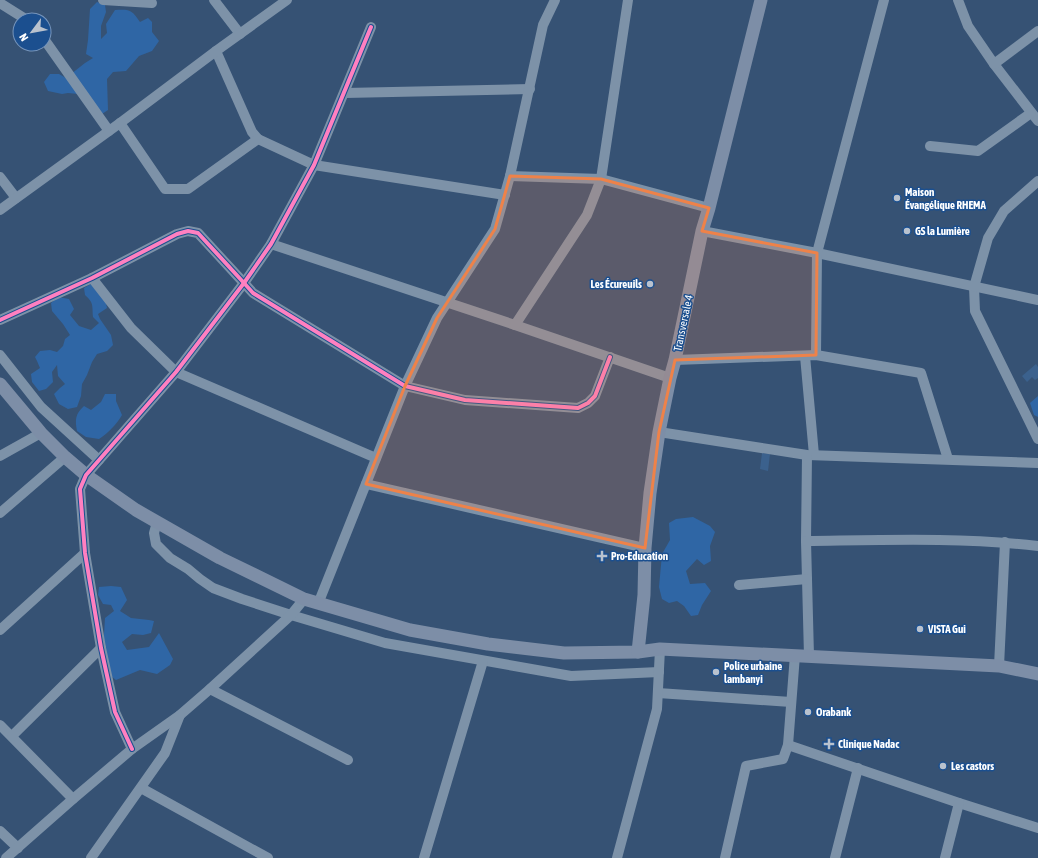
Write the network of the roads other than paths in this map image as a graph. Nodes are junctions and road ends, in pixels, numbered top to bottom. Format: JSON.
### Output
{"nodes":[{"id":1,"x":103,"y":0,"type":"edge"},
{"id":2,"x":214,"y":0,"type":"edge"},
{"id":3,"x":287,"y":0,"type":"edge"},
{"id":4,"x":555,"y":0,"type":"edge"},
{"id":5,"x":628,"y":0,"type":"edge"},
{"id":6,"x":761,"y":0,"type":"edge"},
{"id":7,"x":884,"y":0,"type":"edge"},
{"id":8,"x":958,"y":0,"type":"edge"},
{"id":9,"x":0,"y":3,"type":"edge"},
{"id":10,"x":152,"y":3,"type":"dead end"},
{"id":11,"x":14,"y":12,"type":"edge"},
{"id":12,"x":371,"y":27,"type":"dead end"},
{"id":13,"x":1038,"y":31,"type":"edge"},
{"id":14,"x":240,"y":34,"type":"junction"},
{"id":15,"x":52,"y":50,"type":"edge"},
{"id":16,"x":216,"y":51,"type":"junction"},
{"id":17,"x":994,"y":64,"type":"junction"},
{"id":18,"x":530,"y":89,"type":"junction"},
{"id":19,"x":345,"y":93,"type":"junction"},
{"id":20,"x":1031,"y":113,"type":"junction"},
{"id":21,"x":1038,"y":122,"type":"edge"},
{"id":22,"x":120,"y":123,"type":"junction"},
{"id":23,"x":109,"y":131,"type":"junction"},
{"id":24,"x":258,"y":139,"type":"junction"},
{"id":25,"x":930,"y":146,"type":"dead end"},
{"id":26,"x":314,"y":165,"type":"junction"},
{"id":27,"x":510,"y":176,"type":"junction"},
{"id":28,"x":0,"y":177,"type":"edge"},
{"id":29,"x":601,"y":180,"type":"junction"},
{"id":30,"x":1038,"y":181,"type":"edge"},
{"id":31,"x":505,"y":195,"type":"junction"},
{"id":32,"x":16,"y":198,"type":"junction"},
{"id":33,"x":709,"y":208,"type":"junction"},
{"id":34,"x":0,"y":210,"type":"edge"},
{"id":35,"x":702,"y":231,"type":"junction"},
{"id":36,"x":271,"y":244,"type":"junction"},
{"id":37,"x":817,"y":253,"type":"junction"},
{"id":38,"x":92,"y":278,"type":"junction"},
{"id":39,"x":244,"y":283,"type":"junction"},
{"id":40,"x":974,"y":287,"type":"junction"},
{"id":41,"x":1038,"y":300,"type":"edge"},
{"id":42,"x":447,"y":302,"type":"junction"},
{"id":43,"x":0,"y":320,"type":"edge"},
{"id":44,"x":515,"y":325,"type":"junction"},
{"id":45,"x":0,"y":355,"type":"edge"},
{"id":46,"x":816,"y":355,"type":"junction"},
{"id":47,"x":805,"y":356,"type":"junction"},
{"id":48,"x":610,"y":357,"type":"junction"},
{"id":49,"x":675,"y":360,"type":"junction"},
{"id":50,"x":176,"y":372,"type":"junction"},
{"id":51,"x":670,"y":378,"type":"junction"},
{"id":52,"x":0,"y":384,"type":"edge"},
{"id":53,"x":405,"y":386,"type":"junction"},
{"id":54,"x":659,"y":432,"type":"junction"},
{"id":55,"x":41,"y":433,"type":"junction"},
{"id":56,"x":1038,"y":439,"type":"edge"},
{"id":57,"x":811,"y":455,"type":"junction"},
{"id":58,"x":0,"y":456,"type":"edge"},
{"id":59,"x":65,"y":457,"type":"junction"},
{"id":60,"x":376,"y":458,"type":"junction"},
{"id":61,"x":948,"y":459,"type":"junction"},
{"id":62,"x":99,"y":460,"type":"junction"},
{"id":63,"x":1038,"y":463,"type":"edge"},
{"id":64,"x":86,"y":475,"type":"junction"},
{"id":65,"x":366,"y":484,"type":"junction"},
{"id":66,"x":0,"y":513,"type":"edge"},
{"id":67,"x":157,"y":522,"type":"junction"},
{"id":68,"x":806,"y":541,"type":"junction"},
{"id":69,"x":1005,"y":542,"type":"junction"},
{"id":70,"x":1038,"y":546,"type":"edge"},
{"id":71,"x":645,"y":548,"type":"junction"},
{"id":72,"x":85,"y":552,"type":"junction"},
{"id":73,"x":807,"y":579,"type":"junction"},
{"id":74,"x":739,"y":585,"type":"dead end"},
{"id":75,"x":304,"y":599,"type":"junction"},
{"id":76,"x":318,"y":604,"type":"junction"},
{"id":77,"x":291,"y":615,"type":"junction"},
{"id":78,"x":0,"y":630,"type":"edge"},
{"id":79,"x":101,"y":648,"type":"junction"},
{"id":80,"x":660,"y":649,"type":"junction"},
{"id":81,"x":638,"y":652,"type":"junction"},
{"id":82,"x":796,"y":655,"type":"junction"},
{"id":83,"x":809,"y":656,"type":"junction"},
{"id":84,"x":483,"y":661,"type":"junction"},
{"id":85,"x":999,"y":666,"type":"junction"},
{"id":86,"x":659,"y":672,"type":"junction"},
{"id":87,"x":1038,"y":674,"type":"edge"},
{"id":88,"x":210,"y":688,"type":"junction"},
{"id":89,"x":658,"y":693,"type":"junction"},
{"id":90,"x":791,"y":702,"type":"junction"},
{"id":91,"x":180,"y":715,"type":"junction"},
{"id":92,"x":0,"y":725,"type":"edge"},
{"id":93,"x":12,"y":736,"type":"junction"},
{"id":94,"x":788,"y":745,"type":"junction"},
{"id":95,"x":132,"y":749,"type":"junction"},
{"id":96,"x":348,"y":760,"type":"dead end"},
{"id":97,"x":858,"y":768,"type":"junction"},
{"id":98,"x":141,"y":788,"type":"junction"},
{"id":99,"x":73,"y":799,"type":"junction"},
{"id":100,"x":959,"y":803,"type":"junction"},
{"id":101,"x":1038,"y":828,"type":"edge"},
{"id":102,"x":0,"y":832,"type":"edge"},
{"id":103,"x":18,"y":848,"type":"junction"},
{"id":104,"x":6,"y":858,"type":"edge"},
{"id":105,"x":91,"y":858,"type":"edge"},
{"id":106,"x":268,"y":858,"type":"edge"},
{"id":107,"x":424,"y":858,"type":"edge"},
{"id":108,"x":617,"y":858,"type":"edge"},
{"id":109,"x":725,"y":858,"type":"edge"},
{"id":110,"x":835,"y":858,"type":"edge"},
{"id":111,"x":945,"y":858,"type":"edge"}],
"edges":[{"from":1,"to":10,"type":"street"},
{"from":2,"to":14,"type":"street"},
{"from":3,"to":14,"type":"street"},
{"from":4,"to":18,"type":"street"},
{"from":5,"to":29,"type":"street"},
{"from":6,"to":33,"type":"main road","name":"Transversale 4"},
{"from":7,"to":37,"type":"street"},
{"from":8,"to":17,"type":"street"},
{"from":9,"to":11,"type":"street"},
{"from":12,"to":19,"type":"street"},
{"from":13,"to":17,"type":"street"},
{"from":14,"to":16,"type":"street"},
{"from":15,"to":23,"type":"street"},
{"from":16,"to":22,"type":"street"},
{"from":16,"to":24,"type":"street"},
{"from":17,"to":20,"type":"street"},
{"from":18,"to":19,"type":"street"},
{"from":18,"to":27,"type":"street"},
{"from":19,"to":26,"type":"street"},
{"from":20,"to":21,"type":"street"},
{"from":20,"to":25,"type":"street"},
{"from":22,"to":23,"type":"street"},
{"from":22,"to":24,"type":"street"},
{"from":23,"to":32,"type":"street"},
{"from":24,"to":26,"type":"street"},
{"from":26,"to":31,"type":"street"},
{"from":26,"to":36,"type":"street"},
{"from":27,"to":29,"type":"street"},
{"from":27,"to":31,"type":"street"},
{"from":28,"to":32,"type":"street"},
{"from":29,"to":33,"type":"street"},
{"from":29,"to":44,"type":"street"},
{"from":30,"to":40,"type":"street"},
{"from":31,"to":42,"type":"street"},
{"from":32,"to":34,"type":"street"},
{"from":33,"to":35,"type":"main road","name":"Transversale 4"},
{"from":35,"to":37,"type":"street"},
{"from":35,"to":49,"type":"main road","name":"Transversale 4"},
{"from":36,"to":39,"type":"street"},
{"from":36,"to":42,"type":"street"},
{"from":37,"to":40,"type":"street"},
{"from":37,"to":46,"type":"street"},
{"from":38,"to":39,"type":"street"},
{"from":38,"to":43,"type":"street"},
{"from":38,"to":50,"type":"street"},
{"from":39,"to":50,"type":"street"},
{"from":39,"to":53,"type":"street"},
{"from":40,"to":41,"type":"street"},
{"from":40,"to":56,"type":"street"},
{"from":42,"to":44,"type":"street"},
{"from":42,"to":53,"type":"street"},
{"from":44,"to":48,"type":"street"},
{"from":45,"to":62,"type":"street"},
{"from":46,"to":47,"type":"street"},
{"from":46,"to":61,"type":"street"},
{"from":47,"to":49,"type":"street"},
{"from":47,"to":57,"type":"street"},
{"from":48,"to":51,"type":"street"},
{"from":48,"to":53,"type":"street"},
{"from":49,"to":51,"type":"main road","name":"Transversale 4"},
{"from":50,"to":60,"type":"street"},
{"from":50,"to":62,"type":"street"},
{"from":51,"to":54,"type":"main road","name":"Transversale 4"},
{"from":52,"to":55,"type":"main road"},
{"from":53,"to":60,"type":"street"},
{"from":54,"to":57,"type":"street"},
{"from":54,"to":71,"type":"main road","name":"Transversale 4"},
{"from":55,"to":58,"type":"street"},
{"from":55,"to":59,"type":"main road"},
{"from":57,"to":61,"type":"street"},
{"from":57,"to":68,"type":"street"},
{"from":59,"to":64,"type":"main road"},
{"from":59,"to":66,"type":"street"},
{"from":60,"to":65,"type":"street"},
{"from":61,"to":63,"type":"street"},
{"from":62,"to":64,"type":"street"},
{"from":64,"to":67,"type":"main road"},
{"from":64,"to":72,"type":"street"},
{"from":65,"to":71,"type":"street"},
{"from":65,"to":76,"type":"street"},
{"from":67,"to":75,"type":"main road"},
{"from":67,"to":77,"type":"street"},
{"from":68,"to":69,"type":"street"},
{"from":68,"to":73,"type":"street"},
{"from":69,"to":70,"type":"street"},
{"from":69,"to":85,"type":"street"},
{"from":71,"to":81,"type":"main road","name":"Transversale 4"},
{"from":72,"to":78,"type":"street"},
{"from":72,"to":79,"type":"street"},
{"from":73,"to":74,"type":"street"},
{"from":73,"to":83,"type":"street"},
{"from":75,"to":76,"type":"main road"},
{"from":75,"to":77,"type":"street"},
{"from":76,"to":81,"type":"main road"},
{"from":77,"to":84,"type":"street"},
{"from":77,"to":88,"type":"street"},
{"from":79,"to":93,"type":"street"},
{"from":79,"to":95,"type":"street"},
{"from":80,"to":81,"type":"main road"},
{"from":80,"to":82,"type":"main road"},
{"from":80,"to":86,"type":"street"},
{"from":82,"to":83,"type":"main road"},
{"from":82,"to":90,"type":"street"},
{"from":83,"to":85,"type":"main road"},
{"from":84,"to":86,"type":"street"},
{"from":84,"to":107,"type":"street"},
{"from":85,"to":87,"type":"main road"},
{"from":86,"to":89,"type":"street"},
{"from":88,"to":91,"type":"street"},
{"from":88,"to":96,"type":"street"},
{"from":89,"to":90,"type":"street"},
{"from":89,"to":108,"type":"street"},
{"from":90,"to":94,"type":"street"},
{"from":91,"to":95,"type":"street"},
{"from":91,"to":98,"type":"street"},
{"from":92,"to":93,"type":"street"},
{"from":93,"to":99,"type":"street"},
{"from":94,"to":97,"type":"street"},
{"from":94,"to":109,"type":"street"},
{"from":95,"to":99,"type":"street"},
{"from":97,"to":100,"type":"street"},
{"from":97,"to":110,"type":"street"},
{"from":98,"to":105,"type":"street"},
{"from":98,"to":106,"type":"street"},
{"from":99,"to":103,"type":"street"},
{"from":100,"to":101,"type":"street"},
{"from":100,"to":111,"type":"street"},
{"from":102,"to":103,"type":"street"},
{"from":103,"to":104,"type":"street"}]}
